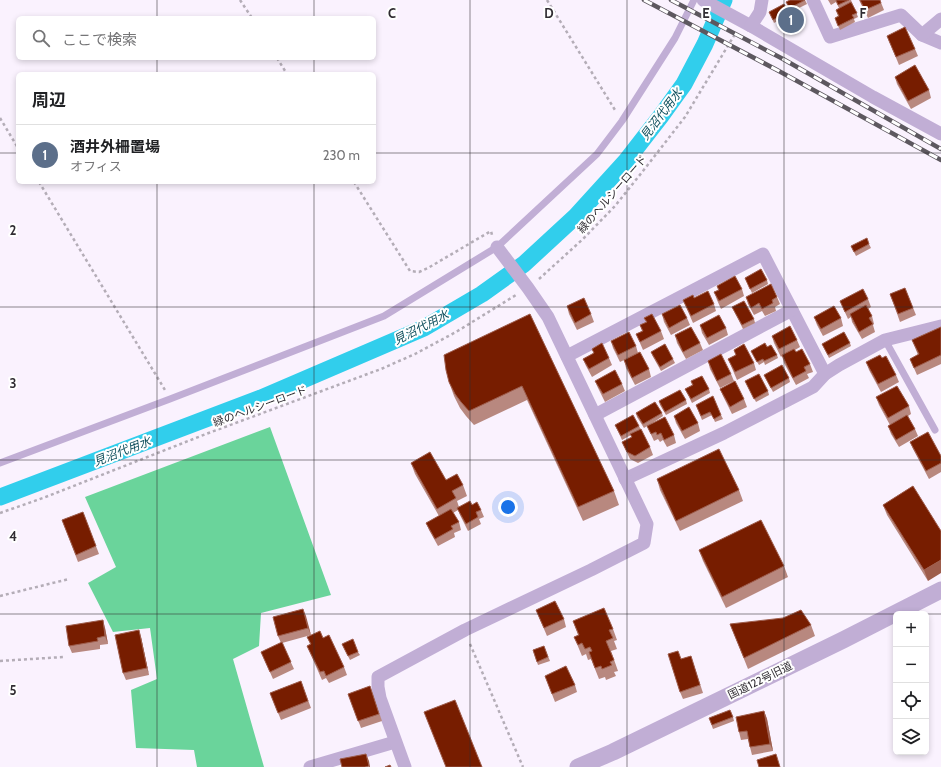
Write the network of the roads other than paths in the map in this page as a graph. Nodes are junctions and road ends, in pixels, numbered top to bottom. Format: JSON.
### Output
{"nodes":[{"id":1,"x":694,"y":0,"type":"edge"},
{"id":2,"x":703,"y":0,"type":"edge"},
{"id":3,"x":762,"y":0,"type":"edge"},
{"id":4,"x":813,"y":0,"type":"edge"},
{"id":5,"x":941,"y":19,"type":"edge"},
{"id":6,"x":742,"y":21,"type":"junction"},
{"id":7,"x":922,"y":35,"type":"junction"},
{"id":8,"x":941,"y":43,"type":"edge"},
{"id":9,"x":941,"y":134,"type":"edge"},
{"id":10,"x":497,"y":247,"type":"junction"},
{"id":11,"x":792,"y":310,"type":"junction"},
{"id":12,"x":941,"y":326,"type":"edge"},
{"id":13,"x":885,"y":340,"type":"junction"},
{"id":14,"x":567,"y":356,"type":"junction"},
{"id":15,"x":825,"y":374,"type":"junction"},
{"id":16,"x":595,"y":415,"type":"junction"},
{"id":17,"x":935,"y":430,"type":"dead end"},
{"id":18,"x":0,"y":463,"type":"edge"},
{"id":19,"x":625,"y":479,"type":"junction"},
{"id":20,"x":941,"y":590,"type":"edge"},
{"id":21,"x":395,"y":742,"type":"junction"},
{"id":22,"x":310,"y":767,"type":"edge"},
{"id":23,"x":405,"y":767,"type":"edge"},
{"id":24,"x":578,"y":767,"type":"edge"}],
"edges":[{"from":1,"to":10,"type":"lane"},
{"from":2,"to":6,"type":"street"},
{"from":3,"to":6,"type":"street"},
{"from":4,"to":7,"type":"street"},
{"from":5,"to":7,"type":"street"},
{"from":6,"to":9,"type":"street"},
{"from":7,"to":8,"type":"street"},
{"from":10,"to":14,"type":"street"},
{"from":10,"to":18,"type":"lane"},
{"from":11,"to":14,"type":"street"},
{"from":11,"to":15,"type":"street"},
{"from":11,"to":16,"type":"street"},
{"from":12,"to":13,"type":"street"},
{"from":13,"to":15,"type":"street"},
{"from":13,"to":17,"type":"lane"},
{"from":14,"to":16,"type":"street"},
{"from":15,"to":19,"type":"street"},
{"from":16,"to":19,"type":"street"},
{"from":19,"to":21,"type":"street"},
{"from":20,"to":24,"type":"street","name":"国道122号旧道"},
{"from":21,"to":22,"type":"street"},
{"from":21,"to":23,"type":"street"}]}
